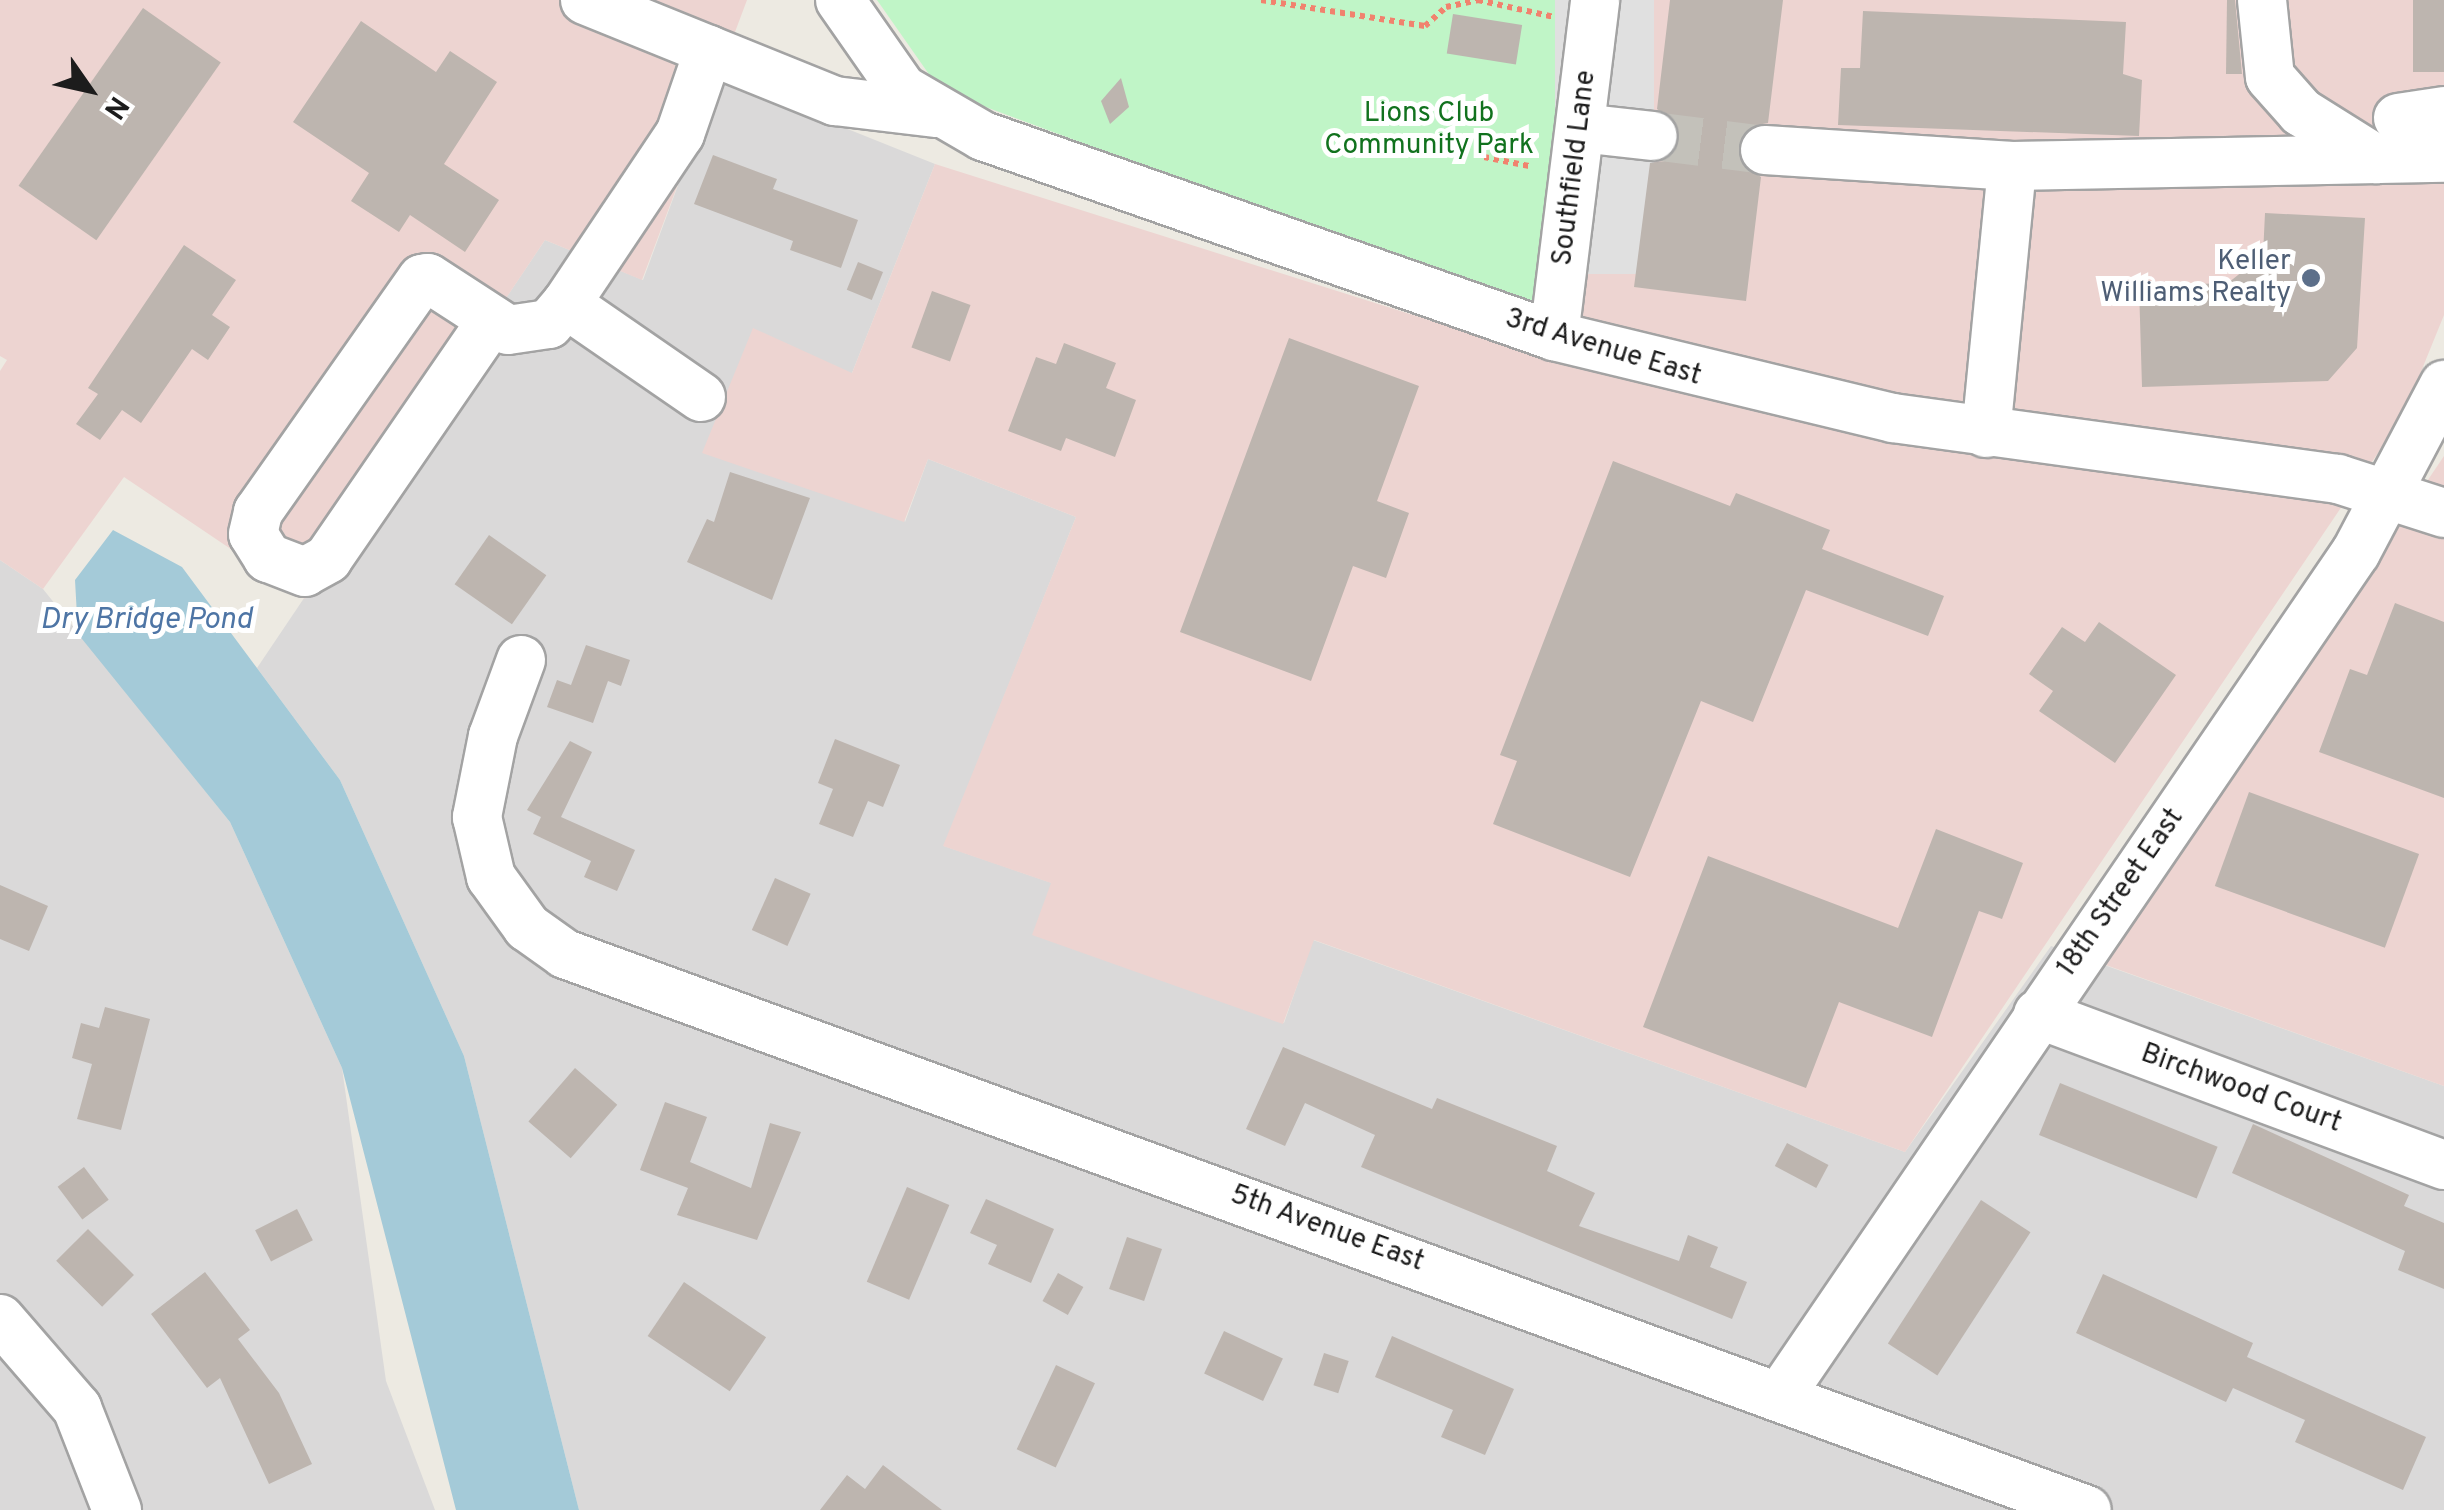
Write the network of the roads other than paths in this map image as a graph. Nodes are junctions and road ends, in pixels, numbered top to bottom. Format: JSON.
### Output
{"nodes":[{"id":1,"x":585,"y":0,"type":"edge"},
{"id":2,"x":840,"y":0,"type":"edge"},
{"id":3,"x":2262,"y":0,"type":"edge"},
{"id":4,"x":1574,"y":9,"type":"edge"},
{"id":5,"x":710,"y":50,"type":"junction"},
{"id":6,"x":935,"y":113,"type":"junction"},
{"id":7,"x":1581,"y":128,"type":"junction"},
{"id":8,"x":2406,"y":129,"type":"edge"},
{"id":9,"x":1653,"y":136,"type":"tunnel mouth"},
{"id":10,"x":1765,"y":150,"type":"tunnel mouth"},
{"id":11,"x":2444,"y":158,"type":"edge"},
{"id":12,"x":2012,"y":166,"type":"junction"},
{"id":13,"x":566,"y":304,"type":"junction"},
{"id":14,"x":492,"y":320,"type":"junction"},
{"id":15,"x":1554,"y":336,"type":"junction"},
{"id":16,"x":2444,"y":385,"type":"edge"},
{"id":17,"x":701,"y":397,"type":"dead end"},
{"id":18,"x":1986,"y":433,"type":"junction"},
{"id":19,"x":2392,"y":496,"type":"junction"},
{"id":20,"x":2444,"y":514,"type":"edge"},
{"id":21,"x":520,"y":660,"type":"dead end"},
{"id":22,"x":2038,"y":1014,"type":"junction"},
{"id":23,"x":2444,"y":1165,"type":"edge"},
{"id":24,"x":0,"y":1319,"type":"edge"},
{"id":25,"x":1782,"y":1393,"type":"junction"},
{"id":26,"x":117,"y":1510,"type":"edge"},
{"id":27,"x":2086,"y":1510,"type":"edge"}],
"edges":[{"from":1,"to":5,"type":"street"},
{"from":2,"to":6,"type":"street","name":"3rd Avenue East"},
{"from":3,"to":8,"type":"street"},
{"from":4,"to":7,"type":"street","name":"Southfield Lane"},
{"from":5,"to":6,"type":"street"},
{"from":5,"to":13,"type":"street"},
{"from":6,"to":15,"type":"street","name":"3rd Avenue East"},
{"from":7,"to":9,"type":"street"},
{"from":7,"to":15,"type":"street","name":"Southfield Lane"},
{"from":8,"to":11,"type":"street"},
{"from":8,"to":12,"type":"street"},
{"from":10,"to":12,"type":"street"},
{"from":12,"to":18,"type":"street"},
{"from":13,"to":14,"type":"street"},
{"from":13,"to":17,"type":"street"},
{"from":14,"to":14,"type":"street"},
{"from":15,"to":18,"type":"street","name":"3rd Avenue East"},
{"from":16,"to":19,"type":"street","name":"18th Street East"},
{"from":18,"to":19,"type":"street","name":"3rd Avenue East"},
{"from":19,"to":20,"type":"street","name":"3rd Avenue East"},
{"from":19,"to":22,"type":"street","name":"18th Street East"},
{"from":21,"to":25,"type":"street","name":"5th Avenue East"},
{"from":22,"to":23,"type":"street","name":"Birchwood Court"},
{"from":22,"to":25,"type":"street","name":"18th Street East"},
{"from":24,"to":26,"type":"street"},
{"from":25,"to":27,"type":"street","name":"5th Avenue East"}]}
